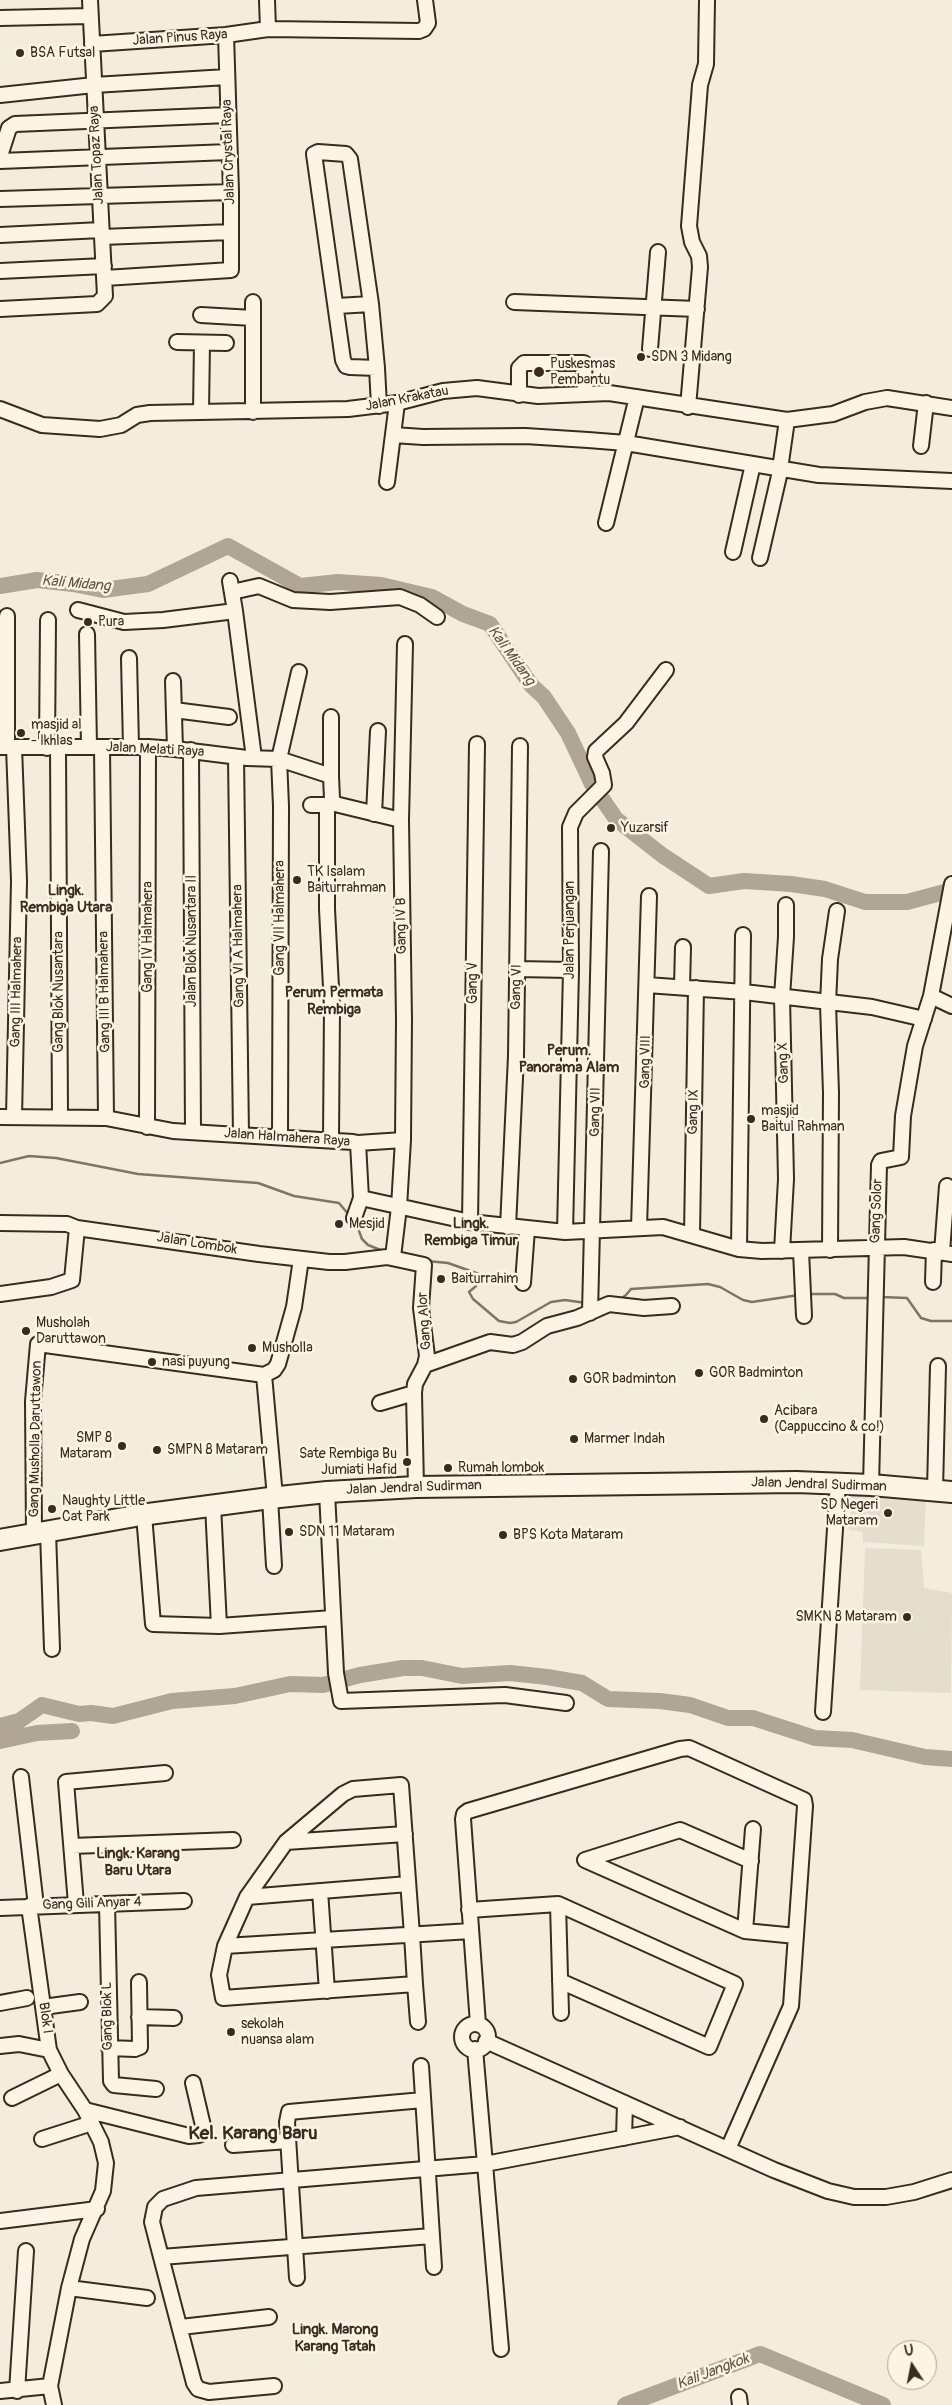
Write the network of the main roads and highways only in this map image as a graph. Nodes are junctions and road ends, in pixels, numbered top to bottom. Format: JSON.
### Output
{"nodes":[{"id":1,"x":944,"y":1491,"type":"edge"},
{"id":2,"x":0,"y":1540,"type":"edge"}],
"edges":[{"from":1,"to":2,"type":"highway","name":"Jalan Jendral Sudirman"}]}
